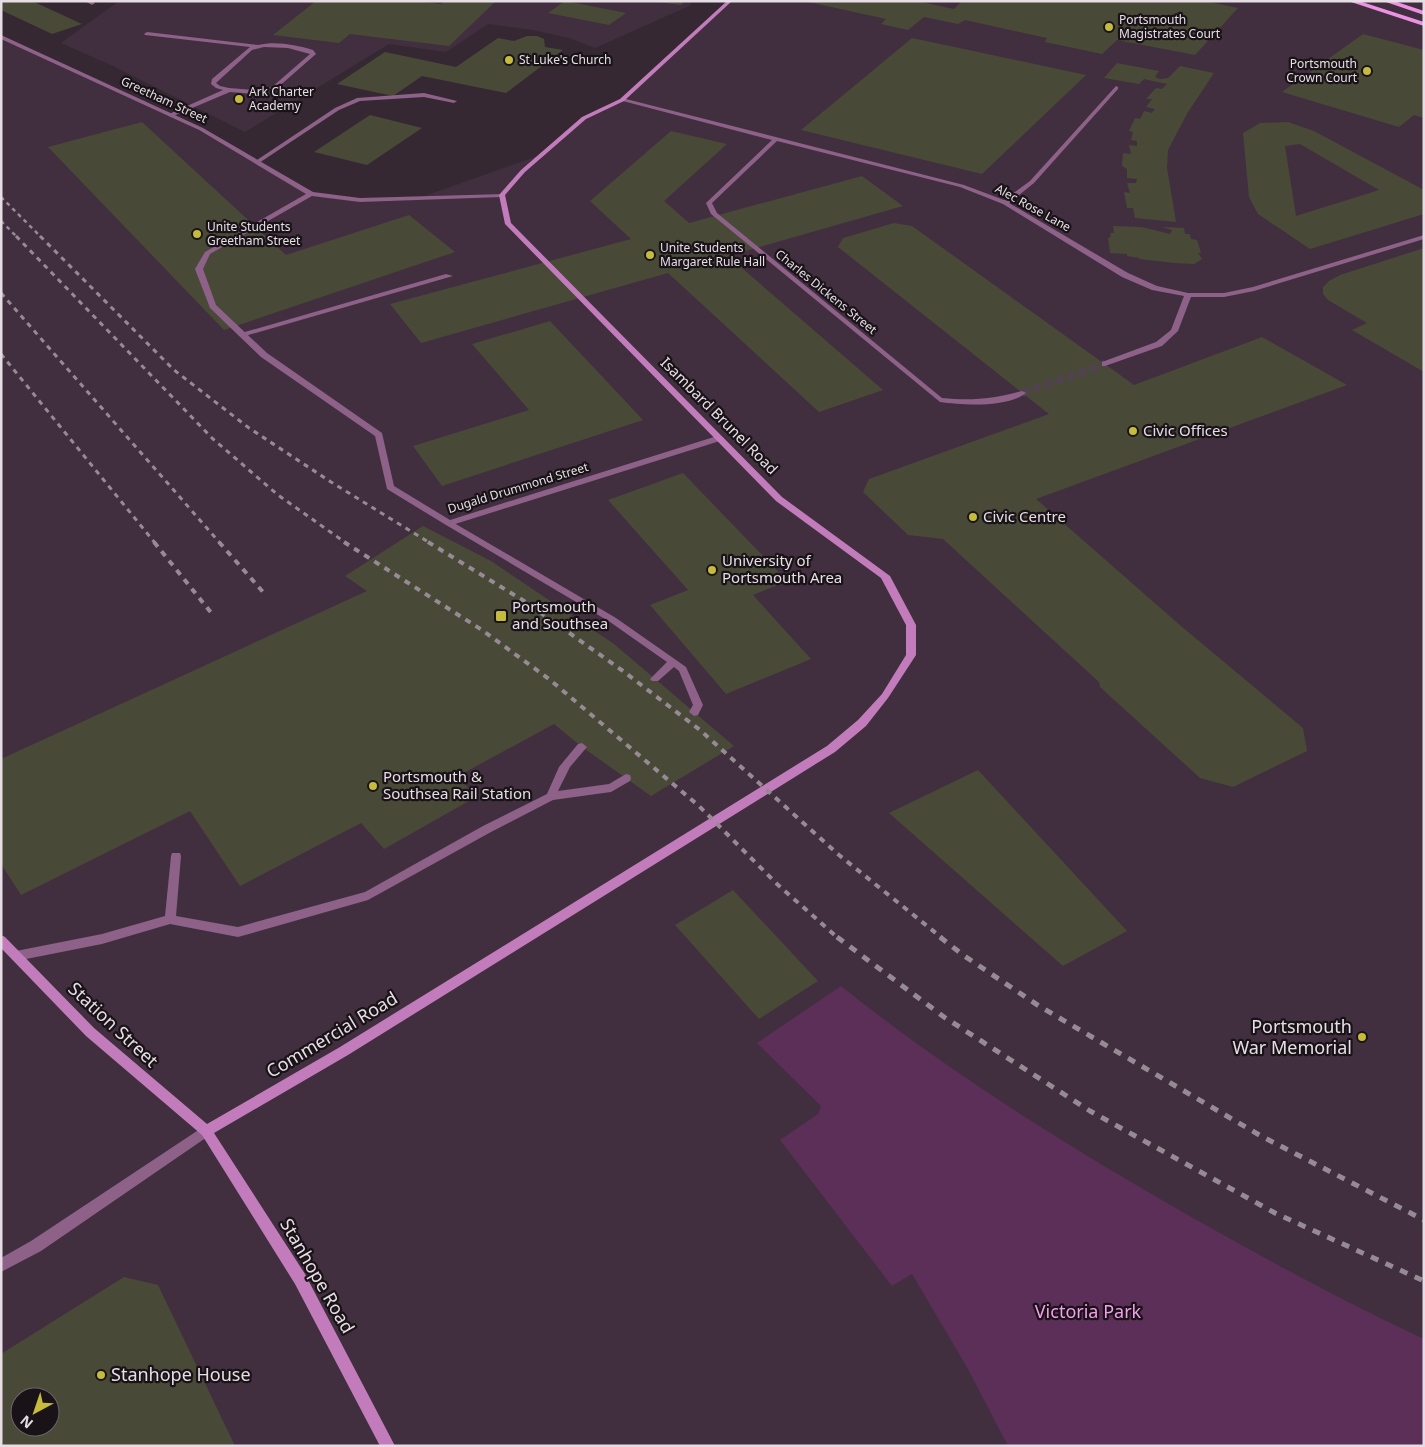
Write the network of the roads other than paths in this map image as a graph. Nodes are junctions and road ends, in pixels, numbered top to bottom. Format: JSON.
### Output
{"nodes":[{"id":1,"x":730,"y":1,"type":"edge"},
{"id":2,"x":1351,"y":1,"type":"edge"},
{"id":3,"x":1386,"y":1,"type":"edge"},
{"id":4,"x":1424,"y":13,"type":"edge"},
{"id":5,"x":1424,"y":24,"type":"edge"},
{"id":6,"x":147,"y":34,"type":"dead end"},
{"id":7,"x":1,"y":37,"type":"edge"},
{"id":8,"x":256,"y":46,"type":"junction"},
{"id":9,"x":1116,"y":88,"type":"dead end"},
{"id":10,"x":229,"y":90,"type":"junction"},
{"id":11,"x":622,"y":100,"type":"junction"},
{"id":12,"x":454,"y":101,"type":"dead end"},
{"id":13,"x":171,"y":115,"type":"junction"},
{"id":14,"x":776,"y":139,"type":"junction"},
{"id":15,"x":257,"y":162,"type":"junction"},
{"id":16,"x":311,"y":194,"type":"junction"},
{"id":17,"x":502,"y":196,"type":"junction"},
{"id":18,"x":1005,"y":202,"type":"junction"},
{"id":19,"x":1424,"y":237,"type":"edge"},
{"id":20,"x":449,"y":276,"type":"dead end"},
{"id":21,"x":1188,"y":295,"type":"junction"},
{"id":22,"x":242,"y":334,"type":"junction"},
{"id":23,"x":1105,"y":364,"type":"tunnel mouth"},
{"id":24,"x":1022,"y":393,"type":"tunnel mouth"},
{"id":25,"x":720,"y":438,"type":"junction"},
{"id":26,"x":449,"y":523,"type":"junction"},
{"id":27,"x":673,"y":662,"type":"junction"},
{"id":28,"x":655,"y":679,"type":"dead end"},
{"id":29,"x":694,"y":712,"type":"dead end"},
{"id":30,"x":582,"y":747,"type":"dead end"},
{"id":31,"x":626,"y":778,"type":"dead end"},
{"id":32,"x":551,"y":796,"type":"junction"},
{"id":33,"x":686,"y":841,"type":"joint"},
{"id":34,"x":176,"y":856,"type":"dead end"},
{"id":35,"x":170,"y":919,"type":"junction"},
{"id":36,"x":1,"y":940,"type":"edge"},
{"id":37,"x":16,"y":956,"type":"junction"},
{"id":38,"x":206,"y":1131,"type":"junction"},
{"id":39,"x":1,"y":1266,"type":"edge"},
{"id":40,"x":388,"y":1446,"type":"edge"}],
"edges":[{"from":1,"to":11,"type":"street"},
{"from":2,"to":5,"type":"main road"},
{"from":3,"to":4,"type":"main road"},
{"from":6,"to":8,"type":"street"},
{"from":7,"to":13,"type":"street","name":"Greetham Street"},
{"from":8,"to":10,"type":"street"},
{"from":8,"to":10,"type":"street"},
{"from":9,"to":18,"type":"street"},
{"from":10,"to":13,"type":"street"},
{"from":11,"to":14,"type":"street","name":"Alec Rose Lane"},
{"from":11,"to":17,"type":"street"},
{"from":12,"to":15,"type":"street"},
{"from":13,"to":15,"type":"street","name":"Greetham Street"},
{"from":14,"to":18,"type":"street","name":"Alec Rose Lane"},
{"from":14,"to":24,"type":"street","name":"Charles Dickens Street"},
{"from":15,"to":16,"type":"street","name":"Greetham Street"},
{"from":16,"to":17,"type":"street"},
{"from":16,"to":22,"type":"street","name":"Dugald Drummond Street"},
{"from":17,"to":25,"type":"street","name":"Isambard Brunel Road"},
{"from":18,"to":21,"type":"street","name":"Alec Rose Lane"},
{"from":19,"to":21,"type":"street","name":"Alec Rose Lane"},
{"from":20,"to":22,"type":"street"},
{"from":21,"to":23,"type":"street"},
{"from":22,"to":26,"type":"street","name":"Dugald Drummond Street"},
{"from":25,"to":26,"type":"street","name":"Dugald Drummond Street"},
{"from":25,"to":33,"type":"street","name":"Isambard Brunel Road"},
{"from":26,"to":27,"type":"street"},
{"from":27,"to":28,"type":"street"},
{"from":27,"to":29,"type":"street"},
{"from":30,"to":32,"type":"street"},
{"from":31,"to":32,"type":"street"},
{"from":32,"to":35,"type":"street"},
{"from":33,"to":38,"type":"street","name":"Commercial Road"},
{"from":34,"to":35,"type":"street"},
{"from":35,"to":37,"type":"street"},
{"from":36,"to":37,"type":"street","name":"Station Street"},
{"from":37,"to":38,"type":"street","name":"Station Street"},
{"from":38,"to":39,"type":"street","name":"Commercial Road"},
{"from":38,"to":40,"type":"street","name":"Stanhope Road"}]}
